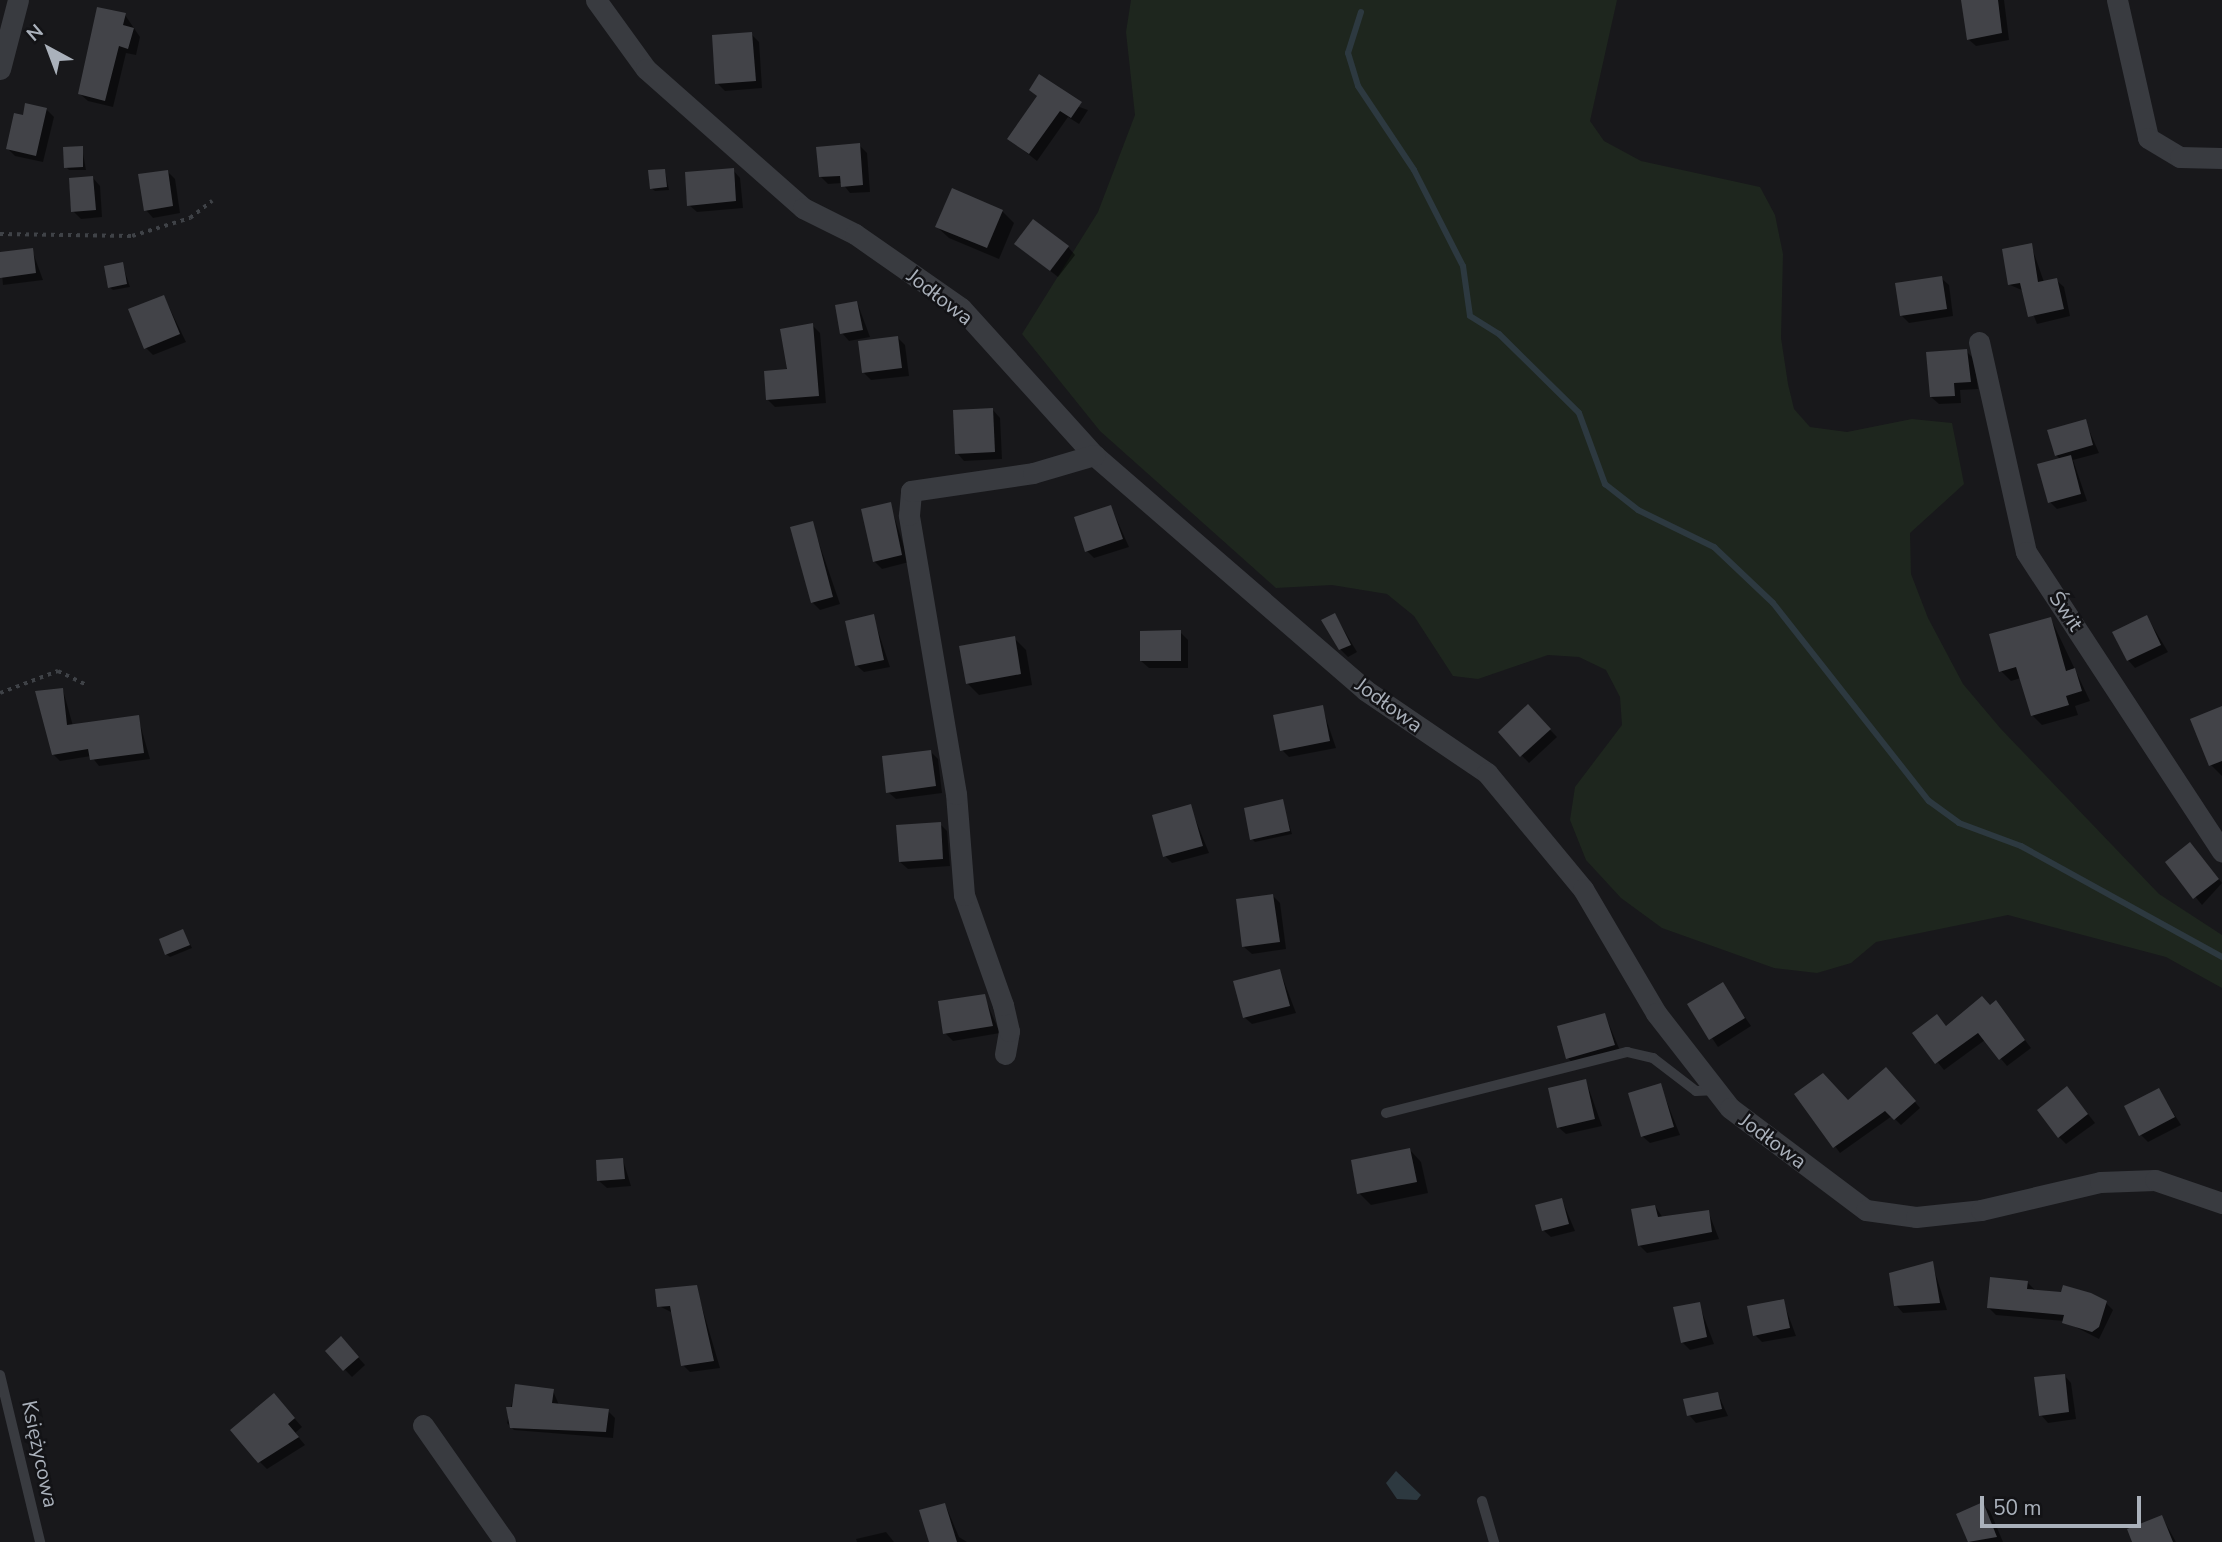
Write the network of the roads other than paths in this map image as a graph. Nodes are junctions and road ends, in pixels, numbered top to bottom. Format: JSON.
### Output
{"nodes":[{"id":1,"x":18,"y":0,"type":"edge"},
{"id":2,"x":596,"y":0,"type":"edge"},
{"id":3,"x":2117,"y":0,"type":"edge"},
{"id":4,"x":0,"y":69,"type":"edge"},
{"id":5,"x":2222,"y":158,"type":"edge"},
{"id":6,"x":1979,"y":342,"type":"dead end"},
{"id":7,"x":1094,"y":455,"type":"junction"},
{"id":8,"x":2222,"y":851,"type":"edge"},
{"id":9,"x":1005,"y":1054,"type":"dead end"},
{"id":10,"x":1716,"y":1090,"type":"junction"},
{"id":11,"x":1386,"y":1113,"type":"dead end"},
{"id":12,"x":2222,"y":1203,"type":"edge"},
{"id":13,"x":0,"y":1375,"type":"edge"},
{"id":14,"x":424,"y":1425,"type":"dead end"},
{"id":15,"x":1482,"y":1501,"type":"dead end"},
{"id":16,"x":40,"y":1542,"type":"edge"},
{"id":17,"x":505,"y":1542,"type":"edge"},
{"id":18,"x":1494,"y":1542,"type":"edge"}],
"edges":[{"from":1,"to":4,"type":"street"},
{"from":2,"to":7,"type":"street","name":"Jodłowa"},
{"from":3,"to":5,"type":"street"},
{"from":6,"to":8,"type":"street","name":"Świt"},
{"from":7,"to":9,"type":"street"},
{"from":7,"to":10,"type":"street","name":"Jodłowa"},
{"from":10,"to":11,"type":"lane"},
{"from":10,"to":12,"type":"street","name":"Jodłowa"},
{"from":13,"to":16,"type":"lane","name":"Księżycowa"},
{"from":14,"to":17,"type":"street"},
{"from":15,"to":18,"type":"lane"}]}
